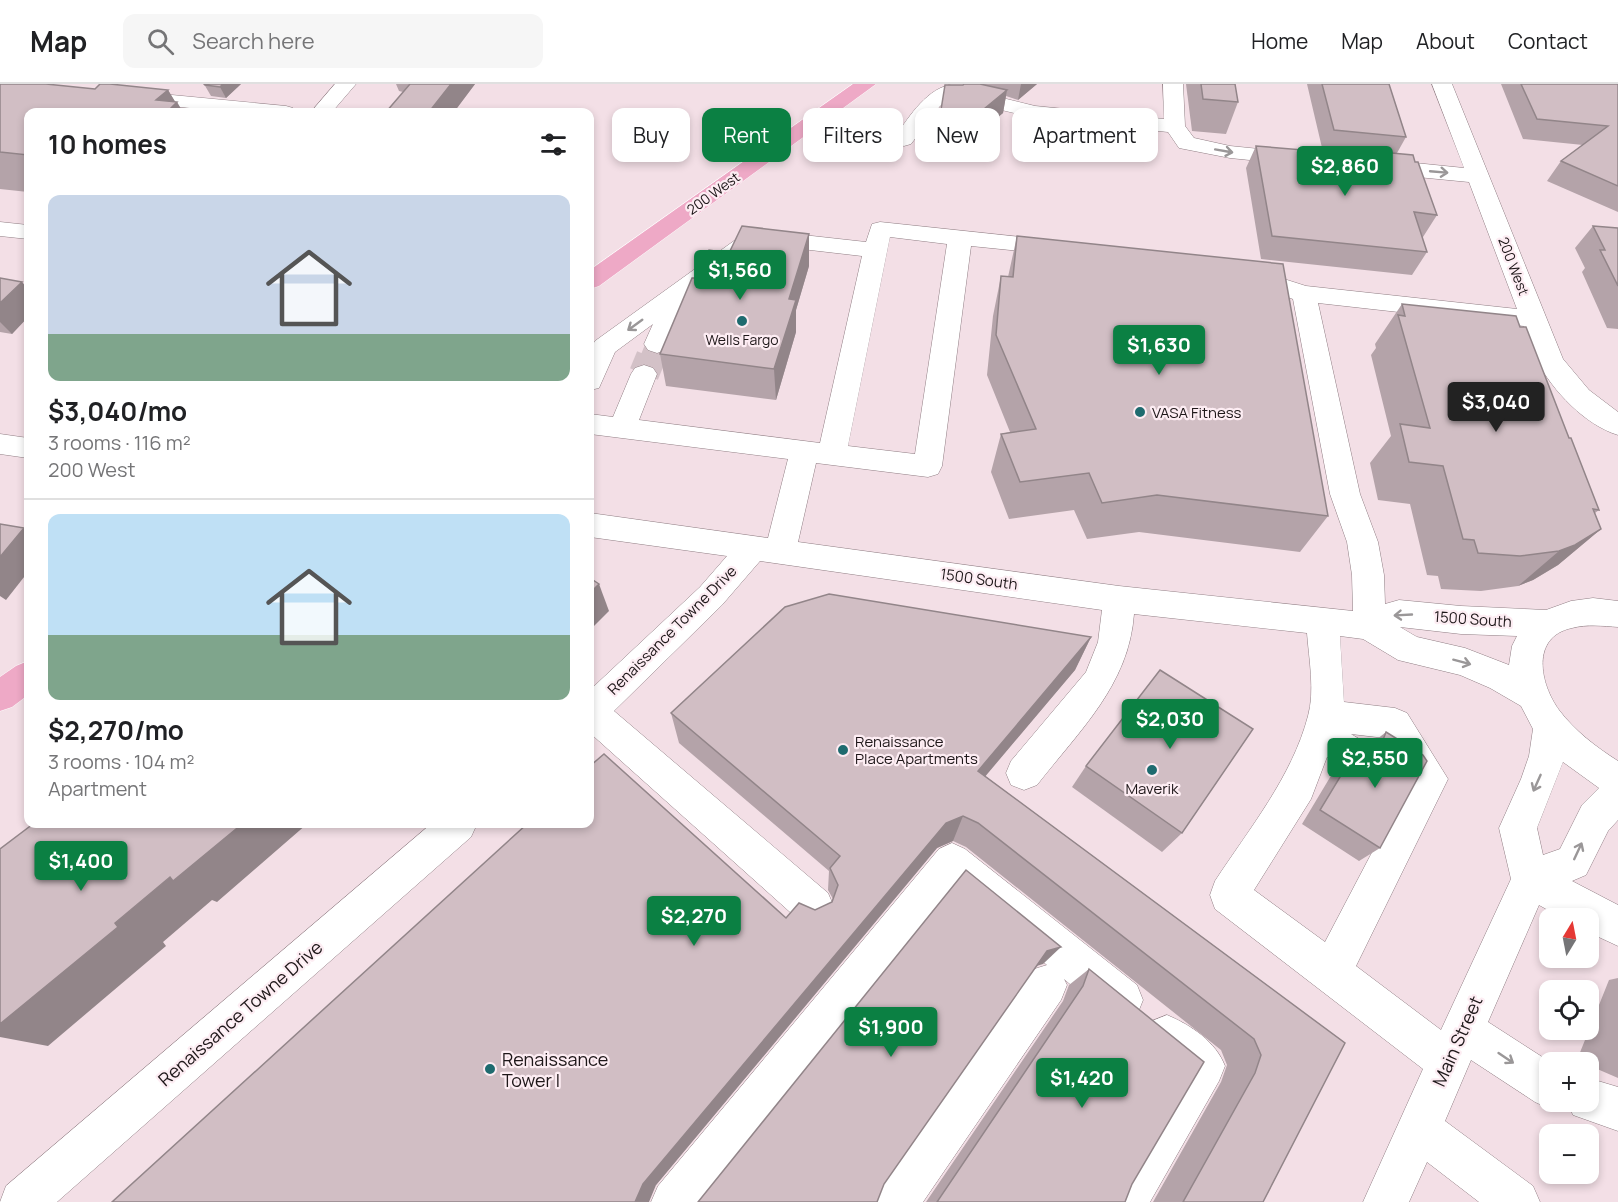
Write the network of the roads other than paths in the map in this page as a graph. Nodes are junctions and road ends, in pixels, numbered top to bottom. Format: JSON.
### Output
{"nodes":[{"id":1,"x":346,"y":84,"type":"edge"},
{"id":2,"x":866,"y":84,"type":"edge"},
{"id":3,"x":1173,"y":84,"type":"edge"},
{"id":4,"x":1442,"y":84,"type":"edge"},
{"id":5,"x":107,"y":95,"type":"edge"},
{"id":6,"x":244,"y":108,"type":"edge"},
{"id":7,"x":325,"y":108,"type":"edge"},
{"id":8,"x":1175,"y":126,"type":"junction"},
{"id":9,"x":904,"y":140,"type":"dead end"},
{"id":10,"x":1323,"y":161,"type":"edge"},
{"id":11,"x":1358,"y":164,"type":"edge"},
{"id":12,"x":1479,"y":176,"type":"junction"},
{"id":13,"x":0,"y":229,"type":"edge"},
{"id":14,"x":24,"y":232,"type":"edge"},
{"id":15,"x":960,"y":238,"type":"junction"},
{"id":16,"x":875,"y":250,"type":"junction"},
{"id":17,"x":1088,"y":251,"type":"edge"},
{"id":18,"x":1216,"y":264,"type":"edge"},
{"id":19,"x":594,"y":278,"type":"edge"},
{"id":20,"x":678,"y":292,"type":"junction"},
{"id":21,"x":1304,"y":294,"type":"junction"},
{"id":22,"x":1535,"y":320,"type":"junction"},
{"id":23,"x":657,"y":344,"type":"tunnel mouth"},
{"id":24,"x":597,"y":354,"type":"edge"},
{"id":25,"x":644,"y":374,"type":"tunnel mouth"},
{"id":26,"x":594,"y":424,"type":"edge"},
{"id":27,"x":1618,"y":425,"type":"edge"},
{"id":28,"x":622,"y":428,"type":"junction"},
{"id":29,"x":0,"y":444,"type":"edge"},
{"id":30,"x":24,"y":447,"type":"edge"},
{"id":31,"x":804,"y":451,"type":"junction"},
{"id":32,"x":832,"y":454,"type":"junction"},
{"id":33,"x":594,"y":526,"type":"edge"},
{"id":34,"x":766,"y":549,"type":"junction"},
{"id":35,"x":1119,"y":599,"type":"junction"},
{"id":36,"x":1614,"y":605,"type":"edge"},
{"id":37,"x":1322,"y":621,"type":"junction"},
{"id":38,"x":1545,"y":623,"type":"junction"},
{"id":39,"x":1369,"y":626,"type":"junction"},
{"id":40,"x":24,"y":679,"type":"edge"},
{"id":41,"x":1532,"y":695,"type":"junction"},
{"id":42,"x":0,"y":696,"type":"edge"},
{"id":43,"x":594,"y":708,"type":"edge"},
{"id":44,"x":594,"y":715,"type":"edge"},
{"id":45,"x":1551,"y":727,"type":"junction"},
{"id":46,"x":1330,"y":732,"type":"junction"},
{"id":47,"x":1023,"y":774,"type":"dead end"},
{"id":48,"x":1618,"y":780,"type":"edge"},
{"id":49,"x":1618,"y":795,"type":"edge"},
{"id":50,"x":453,"y":828,"type":"edge"},
{"id":51,"x":1530,"y":880,"type":"junction"},
{"id":52,"x":814,"y":907,"type":"edge"},
{"id":53,"x":1618,"y":926,"type":"edge"},
{"id":54,"x":1331,"y":972,"type":"junction"},
{"id":55,"x":1046,"y":985,"type":"edge"},
{"id":56,"x":1455,"y":1045,"type":"junction"},
{"id":57,"x":1539,"y":1082,"type":"edge"},
{"id":58,"x":1599,"y":1103,"type":"edge"},
{"id":59,"x":1618,"y":1109,"type":"edge"},
{"id":60,"x":1418,"y":1128,"type":"junction"},
{"id":61,"x":22,"y":1202,"type":"edge"},
{"id":62,"x":674,"y":1202,"type":"edge"},
{"id":63,"x":896,"y":1202,"type":"edge"},
{"id":64,"x":1124,"y":1202,"type":"edge"},
{"id":65,"x":1386,"y":1202,"type":"edge"},
{"id":66,"x":1517,"y":1202,"type":"edge"}],
"edges":[{"from":1,"to":7,"type":"street"},
{"from":2,"to":19,"type":"main road","name":"200 West"},
{"from":3,"to":8,"type":"street"},
{"from":4,"to":12,"type":"street","name":"200 West"},
{"from":5,"to":6,"type":"street"},
{"from":8,"to":9,"type":"street"},
{"from":8,"to":10,"type":"street","one_way":true},
{"from":11,"to":12,"type":"street","one_way":true},
{"from":12,"to":22,"type":"street","name":"200 West"},
{"from":13,"to":14,"type":"street"},
{"from":15,"to":16,"type":"street"},
{"from":15,"to":17,"type":"street"},
{"from":15,"to":32,"type":"street"},
{"from":16,"to":20,"type":"street"},
{"from":16,"to":32,"type":"street"},
{"from":18,"to":21,"type":"street"},
{"from":20,"to":23,"type":"street"},
{"from":20,"to":24,"type":"street","one_way":true},
{"from":21,"to":22,"type":"street"},
{"from":21,"to":39,"type":"street"},
{"from":22,"to":27,"type":"street","name":"200 West"},
{"from":25,"to":28,"type":"street"},
{"from":26,"to":28,"type":"street"},
{"from":28,"to":31,"type":"street"},
{"from":29,"to":30,"type":"street"},
{"from":31,"to":32,"type":"street"},
{"from":31,"to":34,"type":"street"},
{"from":33,"to":34,"type":"street","name":"1500 South"},
{"from":34,"to":35,"type":"street","name":"1500 South"},
{"from":34,"to":43,"type":"street","name":"Renaissance Towne Drive"},
{"from":35,"to":37,"type":"street","name":"1500 South"},
{"from":35,"to":47,"type":"street"},
{"from":36,"to":38,"type":"street"},
{"from":37,"to":39,"type":"street","name":"1500 South"},
{"from":37,"to":46,"type":"street"},
{"from":38,"to":39,"type":"street","name":"1500 South","one_way":true},
{"from":38,"to":41,"type":"street"},
{"from":39,"to":41,"type":"street","name":"1500 South","one_way":true},
{"from":40,"to":42,"type":"main road"},
{"from":41,"to":45,"type":"street"},
{"from":44,"to":52,"type":"street"},
{"from":45,"to":48,"type":"street"},
{"from":45,"to":51,"type":"street","one_way":true},
{"from":46,"to":54,"type":"street"},
{"from":46,"to":54,"type":"street"},
{"from":51,"to":49,"type":"street","one_way":true},
{"from":50,"to":61,"type":"street","name":"Renaissance Towne Drive"},
{"from":51,"to":53,"type":"street"},
{"from":51,"to":56,"type":"street","name":"Main Street"},
{"from":54,"to":56,"type":"street"},
{"from":55,"to":63,"type":"street"},
{"from":56,"to":57,"type":"street","one_way":true},
{"from":56,"to":60,"type":"street","name":"Main Street"},
{"from":58,"to":59,"type":"street"},
{"from":60,"to":65,"type":"street","name":"Main Street"},
{"from":60,"to":66,"type":"street"},
{"from":62,"to":64,"type":"street"}]}
